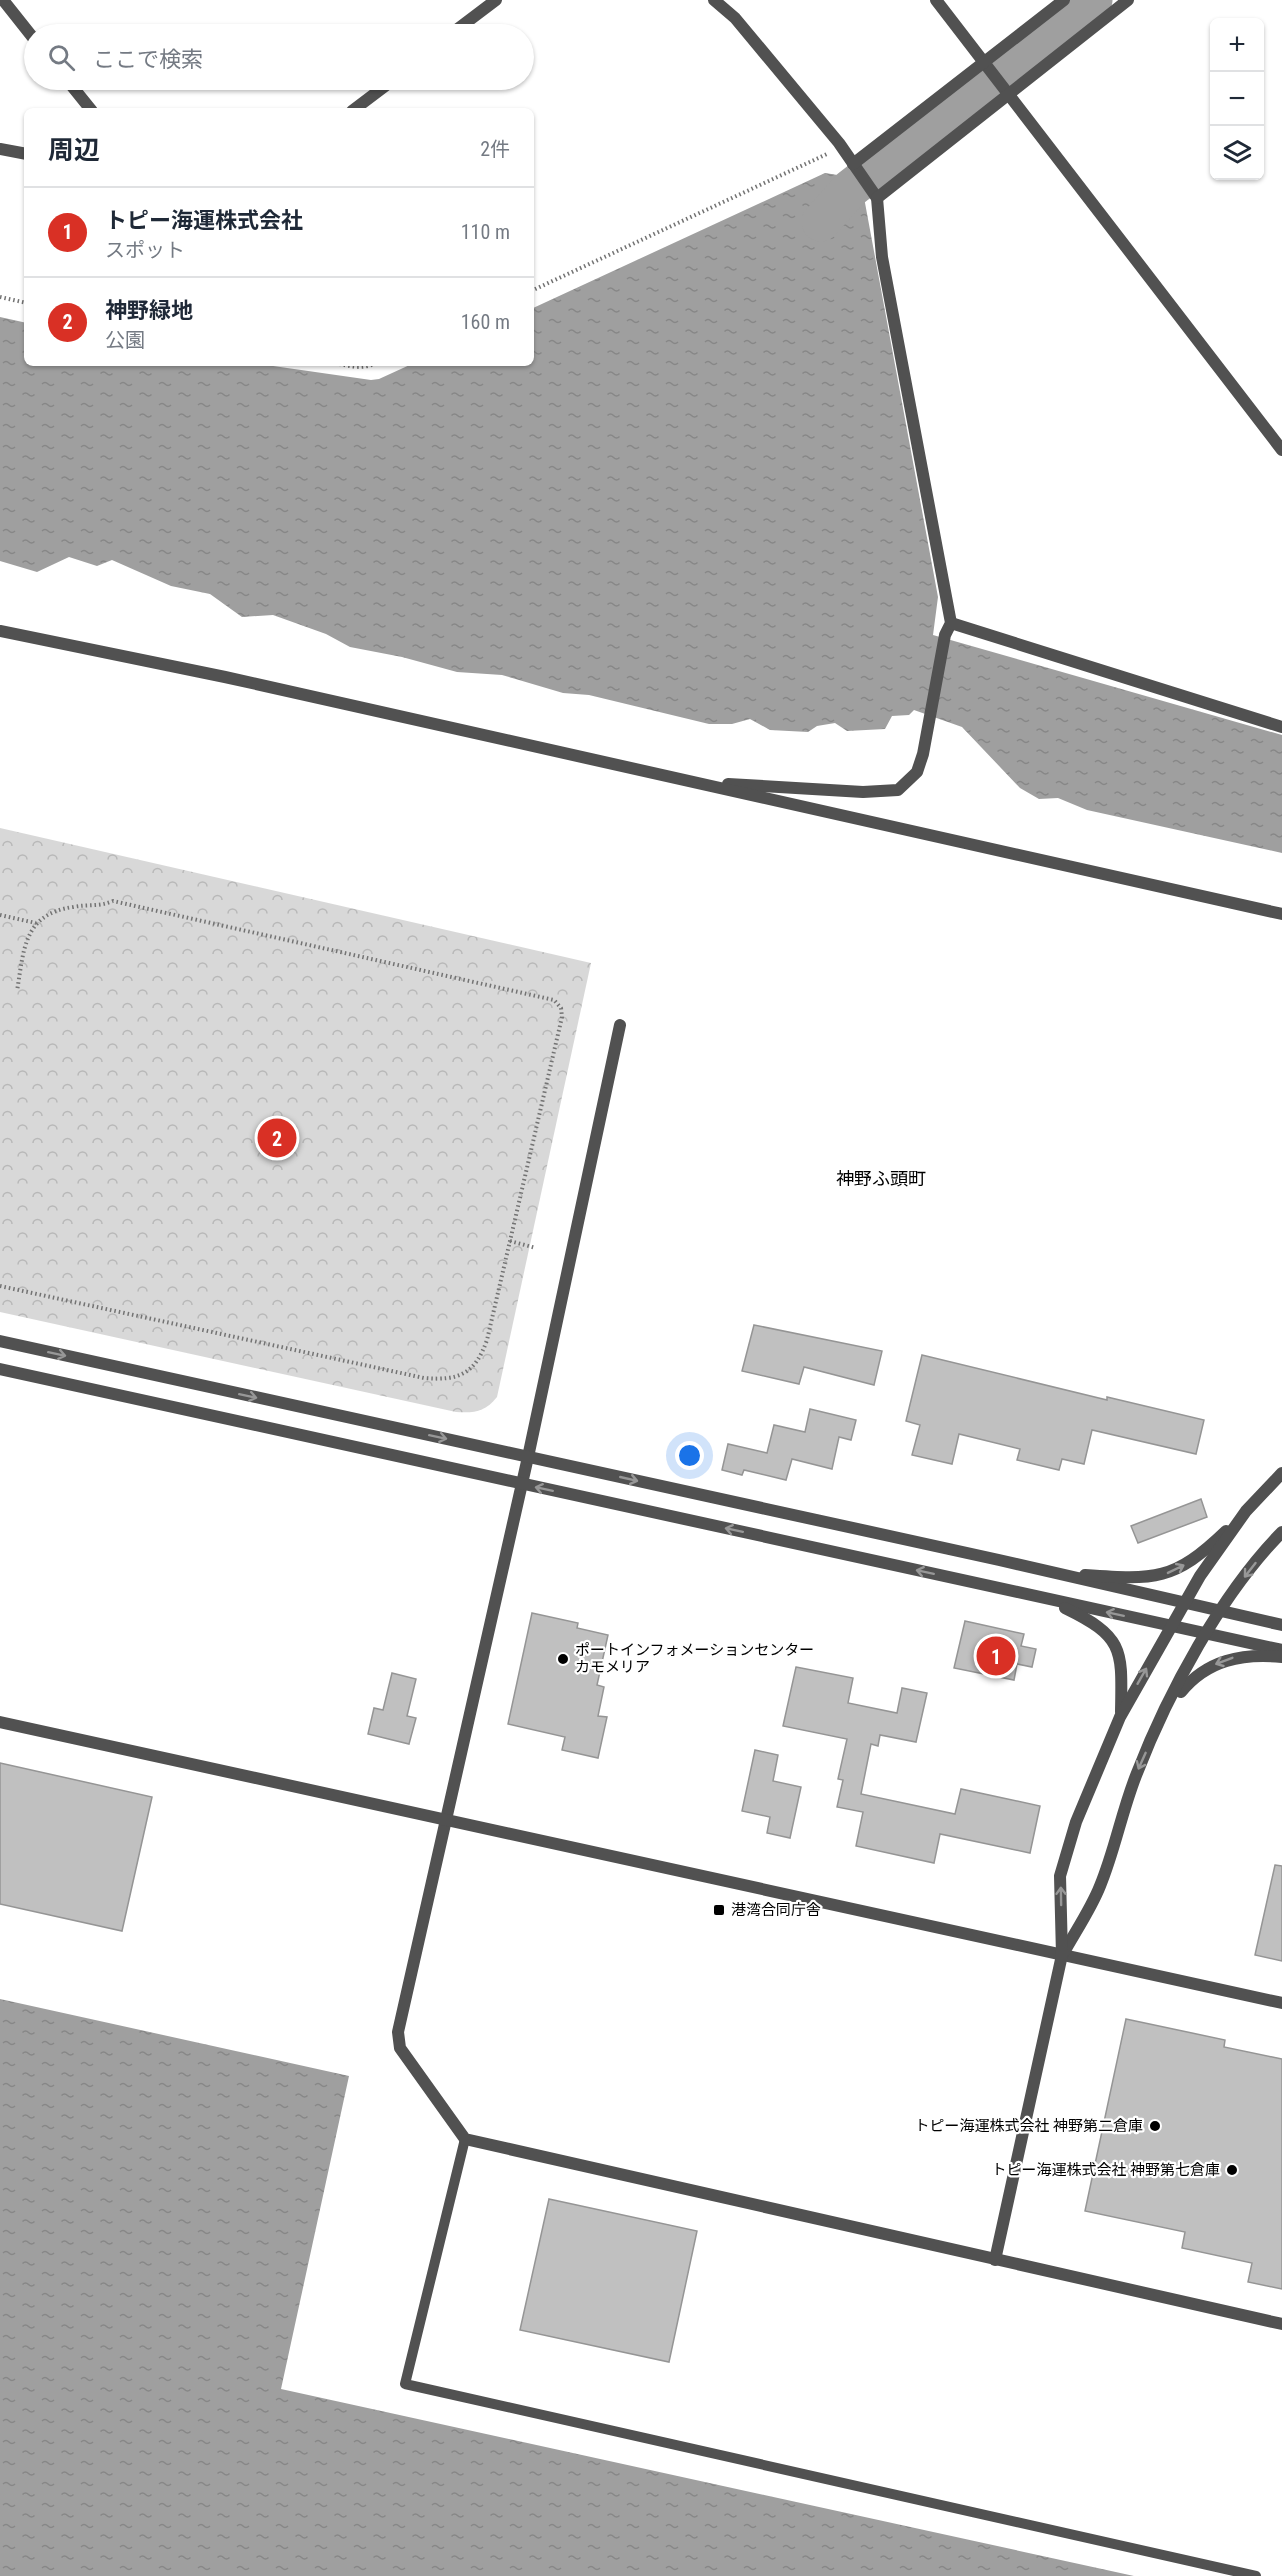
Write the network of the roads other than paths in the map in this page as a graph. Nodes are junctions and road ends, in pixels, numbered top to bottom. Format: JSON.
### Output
{"nodes":[{"id":1,"x":3,"y":0,"type":"edge"},
{"id":2,"x":496,"y":0,"type":"edge"},
{"id":3,"x":714,"y":0,"type":"edge"},
{"id":4,"x":936,"y":0,"type":"edge"},
{"id":5,"x":1064,"y":0,"type":"edge"},
{"id":6,"x":1128,"y":0,"type":"edge"},
{"id":7,"x":464,"y":24,"type":"edge"},
{"id":8,"x":24,"y":26,"type":"edge"},
{"id":9,"x":985,"y":62,"type":"junction"},
{"id":10,"x":74,"y":90,"type":"edge"},
{"id":11,"x":380,"y":90,"type":"edge"},
{"id":12,"x":1007,"y":93,"type":"junction"},
{"id":13,"x":89,"y":108,"type":"edge"},
{"id":14,"x":356,"y":108,"type":"edge"},
{"id":15,"x":0,"y":149,"type":"edge"},
{"id":16,"x":24,"y":153,"type":"edge"},
{"id":17,"x":853,"y":164,"type":"junction"},
{"id":18,"x":877,"y":198,"type":"junction"},
{"id":19,"x":1282,"y":450,"type":"edge"},
{"id":20,"x":951,"y":623,"type":"junction"},
{"id":21,"x":0,"y":631,"type":"edge"},
{"id":22,"x":1282,"y":727,"type":"edge"},
{"id":23,"x":700,"y":784,"type":"junction"},
{"id":24,"x":1282,"y":914,"type":"edge"},
{"id":25,"x":620,"y":1025,"type":"dead end"},
{"id":26,"x":0,"y":1341,"type":"edge"},
{"id":27,"x":0,"y":1369,"type":"edge"},
{"id":28,"x":528,"y":1457,"type":"junction"},
{"id":29,"x":1282,"y":1473,"type":"edge"},
{"id":30,"x":522,"y":1484,"type":"junction"},
{"id":31,"x":1246,"y":1511,"type":"junction"},
{"id":32,"x":1282,"y":1532,"type":"edge"},
{"id":33,"x":1057,"y":1573,"type":"junction"},
{"id":34,"x":1047,"y":1599,"type":"junction"},
{"id":35,"x":1186,"y":1602,"type":"junction"},
{"id":36,"x":1221,"y":1610,"type":"junction"},
{"id":37,"x":1282,"y":1625,"type":"edge"},
{"id":38,"x":1172,"y":1626,"type":"junction"},
{"id":39,"x":1206,"y":1634,"type":"junction"},
{"id":40,"x":1282,"y":1650,"type":"edge"},
{"id":41,"x":1282,"y":1657,"type":"edge"},
{"id":42,"x":1164,"y":1713,"type":"junction"},
{"id":43,"x":1120,"y":1717,"type":"junction"},
{"id":44,"x":0,"y":1722,"type":"edge"},
{"id":45,"x":445,"y":1820,"type":"junction"},
{"id":46,"x":1062,"y":1955,"type":"junction"},
{"id":47,"x":1282,"y":2003,"type":"edge"},
{"id":48,"x":465,"y":2139,"type":"junction"},
{"id":49,"x":995,"y":2260,"type":"junction"},
{"id":50,"x":1282,"y":2324,"type":"edge"},
{"id":51,"x":1256,"y":2576,"type":"edge"}],
"edges":[{"from":1,"to":8,"type":"street"},
{"from":2,"to":7,"type":"street"},
{"from":3,"to":17,"type":"street"},
{"from":4,"to":9,"type":"street"},
{"from":5,"to":9,"type":"street"},
{"from":6,"to":12,"type":"street"},
{"from":9,"to":12,"type":"street"},
{"from":9,"to":17,"type":"street"},
{"from":10,"to":13,"type":"street"},
{"from":11,"to":14,"type":"street"},
{"from":12,"to":18,"type":"street"},
{"from":12,"to":19,"type":"street"},
{"from":15,"to":16,"type":"street"},
{"from":17,"to":18,"type":"street"},
{"from":18,"to":20,"type":"street"},
{"from":20,"to":22,"type":"street"},
{"from":20,"to":23,"type":"street"},
{"from":21,"to":23,"type":"street"},
{"from":23,"to":24,"type":"street"},
{"from":25,"to":28,"type":"street"},
{"from":26,"to":28,"type":"street","one_way":true},
{"from":27,"to":30,"type":"street"},
{"from":28,"to":30,"type":"street"},
{"from":28,"to":33,"type":"street","one_way":true},
{"from":29,"to":31,"type":"street"},
{"from":34,"to":30,"type":"street","one_way":true},
{"from":30,"to":45,"type":"street"},
{"from":33,"to":31,"type":"street","one_way":true},
{"from":31,"to":35,"type":"street"},
{"from":32,"to":36,"type":"street","one_way":true},
{"from":33,"to":35,"type":"street"},
{"from":38,"to":34,"type":"street","one_way":true},
{"from":34,"to":43,"type":"street"},
{"from":35,"to":36,"type":"street"},
{"from":35,"to":38,"type":"street"},
{"from":36,"to":37,"type":"street"},
{"from":36,"to":39,"type":"street"},
{"from":38,"to":39,"type":"street"},
{"from":43,"to":38,"type":"street","one_way":true},
{"from":39,"to":40,"type":"street"},
{"from":39,"to":42,"type":"street"},
{"from":41,"to":42,"type":"street","one_way":true},
{"from":42,"to":46,"type":"street","one_way":true},
{"from":46,"to":43,"type":"street","one_way":true},
{"from":44,"to":45,"type":"street"},
{"from":45,"to":46,"type":"street"},
{"from":45,"to":48,"type":"street"},
{"from":46,"to":47,"type":"street"},
{"from":46,"to":49,"type":"street"},
{"from":48,"to":49,"type":"street"},
{"from":48,"to":51,"type":"lane"},
{"from":49,"to":50,"type":"street"}]}
